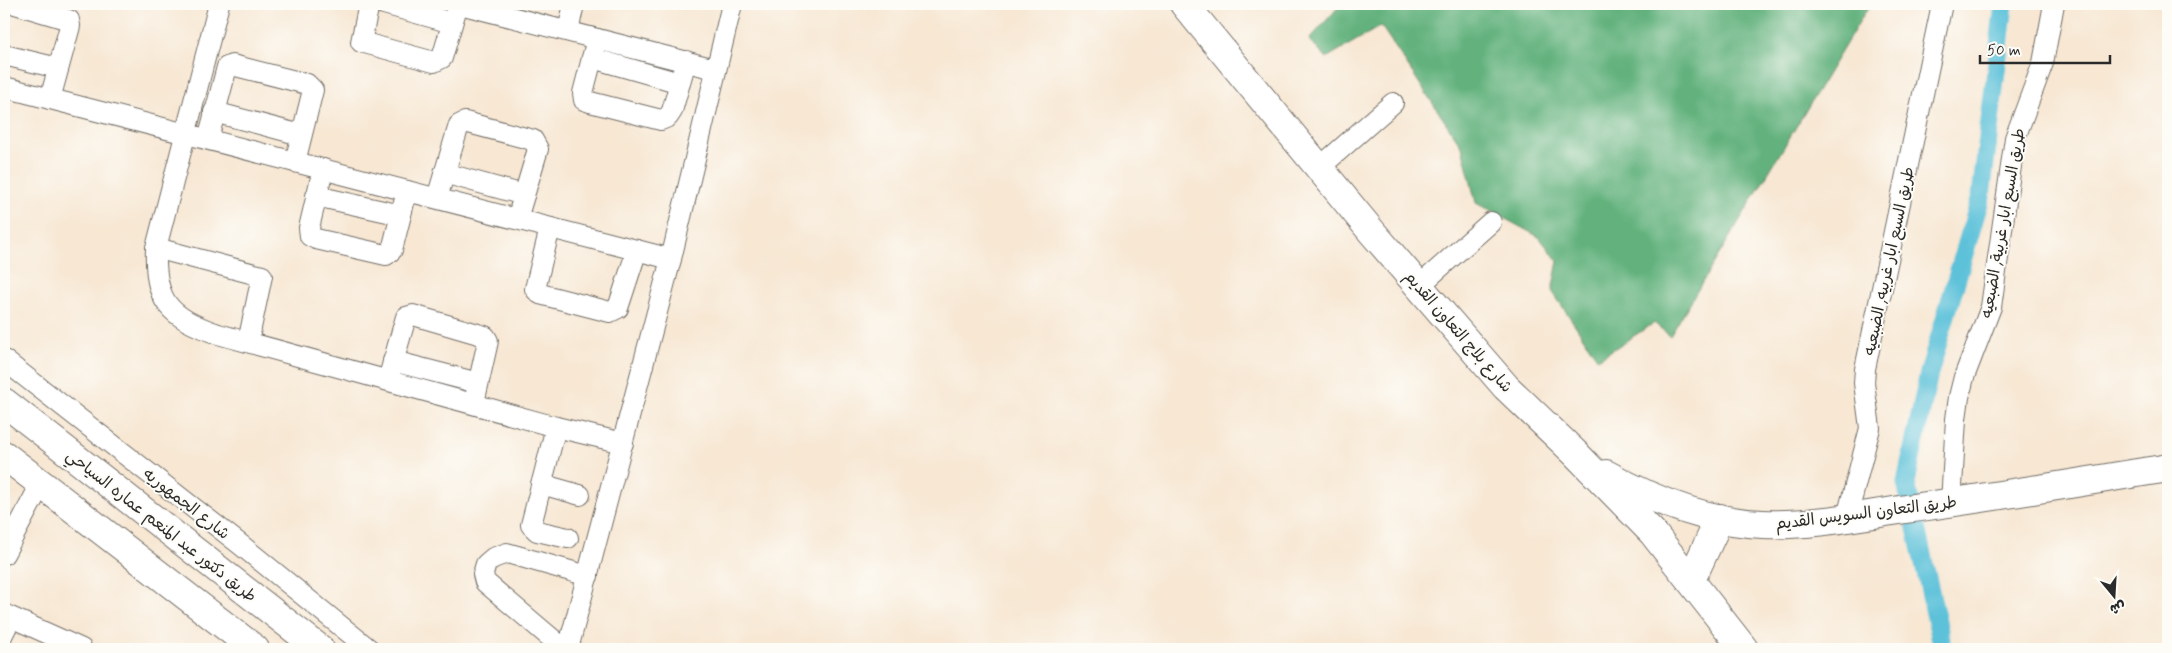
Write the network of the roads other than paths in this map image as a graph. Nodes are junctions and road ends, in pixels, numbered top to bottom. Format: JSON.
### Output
{"nodes":[{"id":1,"x":15,"y":4,"type":"edge"},
{"id":2,"x":219,"y":4,"type":"edge"},
{"id":3,"x":369,"y":4,"type":"edge"},
{"id":4,"x":384,"y":4,"type":"edge"},
{"id":5,"x":459,"y":4,"type":"edge"},
{"id":6,"x":732,"y":4,"type":"edge"},
{"id":7,"x":1184,"y":4,"type":"edge"},
{"id":8,"x":1942,"y":4,"type":"edge"},
{"id":9,"x":2054,"y":4,"type":"edge"},
{"id":10,"x":569,"y":5,"type":"edge"},
{"id":11,"x":485,"y":7,"type":"edge"},
{"id":12,"x":452,"y":23,"type":"junction"},
{"id":13,"x":568,"y":31,"type":"junction"},
{"id":14,"x":597,"y":39,"type":"junction"},
{"id":15,"x":4,"y":55,"type":"edge"},
{"id":16,"x":592,"y":58,"type":"junction"},
{"id":17,"x":686,"y":62,"type":"junction"},
{"id":18,"x":58,"y":68,"type":"junction"},
{"id":19,"x":715,"y":69,"type":"junction"},
{"id":20,"x":680,"y":83,"type":"junction"},
{"id":21,"x":4,"y":87,"type":"edge"},
{"id":22,"x":50,"y":99,"type":"junction"},
{"id":23,"x":1393,"y":103,"type":"dead end"},
{"id":24,"x":214,"y":112,"type":"junction"},
{"id":25,"x":184,"y":133,"type":"junction"},
{"id":26,"x":301,"y":135,"type":"junction"},
{"id":27,"x":208,"y":139,"type":"junction"},
{"id":28,"x":295,"y":162,"type":"junction"},
{"id":29,"x":1319,"y":168,"type":"junction"},
{"id":30,"x":323,"y":169,"type":"junction"},
{"id":31,"x":444,"y":173,"type":"junction"},
{"id":32,"x":408,"y":191,"type":"junction"},
{"id":33,"x":524,"y":195,"type":"junction"},
{"id":34,"x":316,"y":196,"type":"junction"},
{"id":35,"x":437,"y":198,"type":"junction"},
{"id":36,"x":401,"y":214,"type":"junction"},
{"id":37,"x":517,"y":219,"type":"junction"},
{"id":38,"x":1491,"y":222,"type":"dead end"},
{"id":39,"x":550,"y":228,"type":"junction"},
{"id":40,"x":156,"y":248,"type":"junction"},
{"id":41,"x":637,"y":250,"type":"junction"},
{"id":42,"x":671,"y":259,"type":"junction"},
{"id":43,"x":1419,"y":286,"type":"junction"},
{"id":44,"x":248,"y":342,"type":"junction"},
{"id":45,"x":4,"y":360,"type":"edge"},
{"id":46,"x":391,"y":371,"type":"junction"},
{"id":47,"x":478,"y":383,"type":"junction"},
{"id":48,"x":4,"y":402,"type":"edge"},
{"id":49,"x":474,"y":403,"type":"junction"},
{"id":50,"x":556,"y":427,"type":"junction"},
{"id":51,"x":623,"y":443,"type":"junction"},
{"id":52,"x":1576,"y":454,"type":"junction"},
{"id":53,"x":4,"y":455,"type":"edge"},
{"id":54,"x":2168,"y":468,"type":"edge"},
{"id":55,"x":41,"y":484,"type":"junction"},
{"id":56,"x":541,"y":484,"type":"junction"},
{"id":57,"x":580,"y":495,"type":"dead end"},
{"id":58,"x":1950,"y":503,"type":"junction"},
{"id":59,"x":1855,"y":516,"type":"junction"},
{"id":60,"x":1720,"y":518,"type":"junction"},
{"id":61,"x":568,"y":538,"type":"dead end"},
{"id":62,"x":4,"y":554,"type":"edge"},
{"id":63,"x":588,"y":576,"type":"junction"},
{"id":64,"x":1691,"y":580,"type":"junction"},
{"id":65,"x":10,"y":616,"type":"edge"},
{"id":66,"x":4,"y":643,"type":"edge"},
{"id":67,"x":82,"y":649,"type":"edge"},
{"id":68,"x":254,"y":649,"type":"edge"},
{"id":69,"x":320,"y":649,"type":"edge"},
{"id":70,"x":369,"y":649,"type":"edge"},
{"id":71,"x":564,"y":649,"type":"edge"},
{"id":72,"x":568,"y":649,"type":"edge"},
{"id":73,"x":1744,"y":649,"type":"edge"}],
"edges":[{"from":1,"to":18,"type":"street"},
{"from":2,"to":25,"type":"street"},
{"from":3,"to":12,"type":"street"},
{"from":4,"to":12,"type":"street"},
{"from":5,"to":11,"type":"street"},
{"from":5,"to":12,"type":"street"},
{"from":6,"to":19,"type":"street"},
{"from":7,"to":29,"type":"street","name":"شارع بلاج التعاون القديم"},
{"from":8,"to":59,"type":"street","name":"طريق السبع ابار غربيه, الضبعيه"},
{"from":9,"to":58,"type":"street","name":"طريق السبع ابار غربية, الضبعيه"},
{"from":10,"to":13,"type":"street"},
{"from":11,"to":13,"type":"street"},
{"from":13,"to":14,"type":"street"},
{"from":14,"to":16,"type":"street"},
{"from":14,"to":17,"type":"street"},
{"from":15,"to":18,"type":"street"},
{"from":16,"to":20,"type":"street"},
{"from":16,"to":20,"type":"street"},
{"from":17,"to":19,"type":"street"},
{"from":17,"to":20,"type":"street"},
{"from":18,"to":22,"type":"street"},
{"from":19,"to":42,"type":"street"},
{"from":21,"to":22,"type":"street"},
{"from":22,"to":25,"type":"street"},
{"from":23,"to":29,"type":"street"},
{"from":24,"to":26,"type":"street"},
{"from":24,"to":26,"type":"street"},
{"from":24,"to":27,"type":"street"},
{"from":25,"to":27,"type":"street"},
{"from":25,"to":40,"type":"street"},
{"from":26,"to":28,"type":"street"},
{"from":27,"to":28,"type":"street"},
{"from":28,"to":30,"type":"street"},
{"from":29,"to":43,"type":"street","name":"شارع بلاج التعاون القديم"},
{"from":30,"to":32,"type":"street"},
{"from":30,"to":34,"type":"street"},
{"from":31,"to":33,"type":"street"},
{"from":31,"to":33,"type":"street"},
{"from":31,"to":35,"type":"street"},
{"from":32,"to":35,"type":"street"},
{"from":32,"to":36,"type":"street"},
{"from":33,"to":37,"type":"street"},
{"from":34,"to":36,"type":"street"},
{"from":34,"to":36,"type":"street"},
{"from":35,"to":37,"type":"street"},
{"from":37,"to":39,"type":"street"},
{"from":38,"to":43,"type":"street"},
{"from":39,"to":41,"type":"street"},
{"from":39,"to":41,"type":"street"},
{"from":40,"to":44,"type":"street"},
{"from":40,"to":44,"type":"street"},
{"from":41,"to":42,"type":"street"},
{"from":42,"to":51,"type":"street"},
{"from":43,"to":52,"type":"street","name":"شارع بلاج التعاون القديم"},
{"from":44,"to":46,"type":"street"},
{"from":45,"to":70,"type":"street","name":"شارع الجمهوريه"},
{"from":46,"to":47,"type":"street"},
{"from":46,"to":47,"type":"street"},
{"from":46,"to":49,"type":"street"},
{"from":47,"to":49,"type":"street"},
{"from":48,"to":69,"type":"street","name":"طريق دكتور عبد المنعم عماره السياحي"},
{"from":49,"to":50,"type":"street"},
{"from":50,"to":51,"type":"street"},
{"from":50,"to":56,"type":"street"},
{"from":51,"to":63,"type":"street"},
{"from":52,"to":60,"type":"street","name":"طريق التعاون السويس القديم"},
{"from":52,"to":64,"type":"street","name":"شارع بلاج التعاون القديم"},
{"from":53,"to":55,"type":"street"},
{"from":54,"to":58,"type":"street","name":"طريق التعاون السويس القديم"},
{"from":55,"to":62,"type":"street"},
{"from":55,"to":68,"type":"street"},
{"from":56,"to":57,"type":"street"},
{"from":56,"to":61,"type":"street"},
{"from":58,"to":59,"type":"street","name":"طريق التعاون السويس القديم"},
{"from":59,"to":60,"type":"street","name":"طريق التعاون السويس القديم"},
{"from":60,"to":64,"type":"street"},
{"from":63,"to":71,"type":"street"},
{"from":63,"to":72,"type":"street"},
{"from":64,"to":73,"type":"street","name":"شارع بلاج التعاون القديم"},
{"from":65,"to":66,"type":"lane"},
{"from":65,"to":67,"type":"street"}]}
